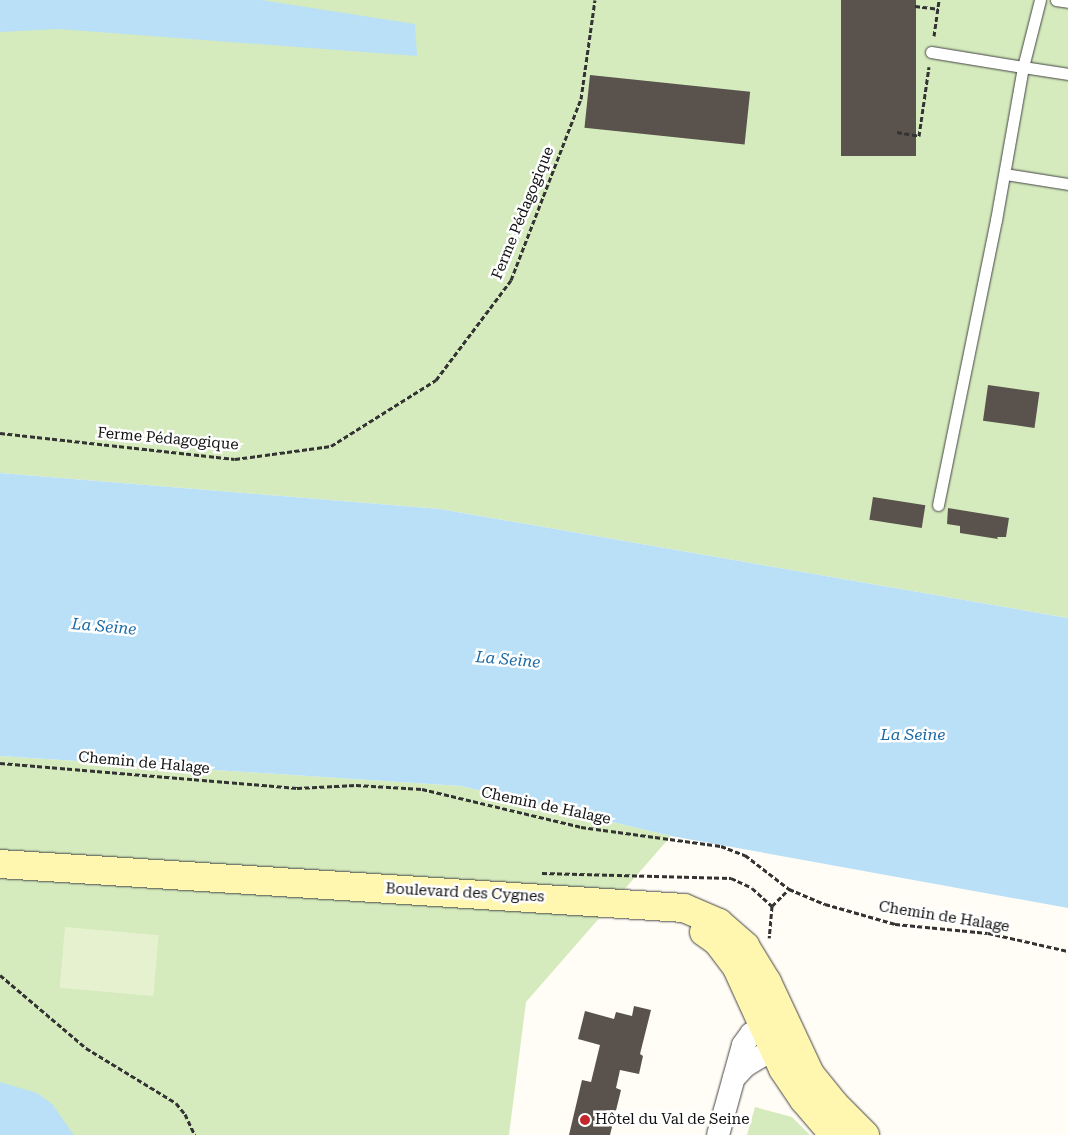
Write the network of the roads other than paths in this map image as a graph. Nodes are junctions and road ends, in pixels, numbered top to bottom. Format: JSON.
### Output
{"nodes":[{"id":1,"x":1040,"y":0,"type":"edge"},
{"id":2,"x":1056,"y":0,"type":"edge"},
{"id":3,"x":1068,"y":2,"type":"edge"},
{"id":4,"x":931,"y":52,"type":"road end"},
{"id":5,"x":1023,"y":66,"type":"junction"},
{"id":6,"x":1068,"y":74,"type":"edge"},
{"id":7,"x":1005,"y":174,"type":"junction"},
{"id":8,"x":1068,"y":184,"type":"edge"},
{"id":9,"x":938,"y":505,"type":"dead end"},
{"id":10,"x":0,"y":864,"type":"edge"},
{"id":11,"x":777,"y":1032,"type":"junction"},
{"id":12,"x":736,"y":1075,"type":"junction"},
{"id":13,"x":790,"y":1080,"type":"junction"},
{"id":14,"x":718,"y":1135,"type":"edge"},
{"id":15,"x":834,"y":1135,"type":"edge"},
{"id":16,"x":865,"y":1135,"type":"edge"}],
"edges":[{"from":1,"to":5,"type":"lane"},
{"from":2,"to":3,"type":"lane"},
{"from":4,"to":5,"type":"lane"},
{"from":5,"to":6,"type":"lane"},
{"from":5,"to":7,"type":"lane"},
{"from":7,"to":8,"type":"lane"},
{"from":7,"to":9,"type":"lane"},
{"from":10,"to":11,"type":"main road","name":"Boulevard des Cygnes"},
{"from":11,"to":12,"type":"street"},
{"from":11,"to":13,"type":"main road","name":"Boulevard des Cygnes"},
{"from":11,"to":16,"type":"main road","name":"Boulevard des Cygnes"},
{"from":12,"to":13,"type":"street"},
{"from":12,"to":14,"type":"street"},
{"from":13,"to":15,"type":"main road","name":"Boulevard des Cygnes"}]}
